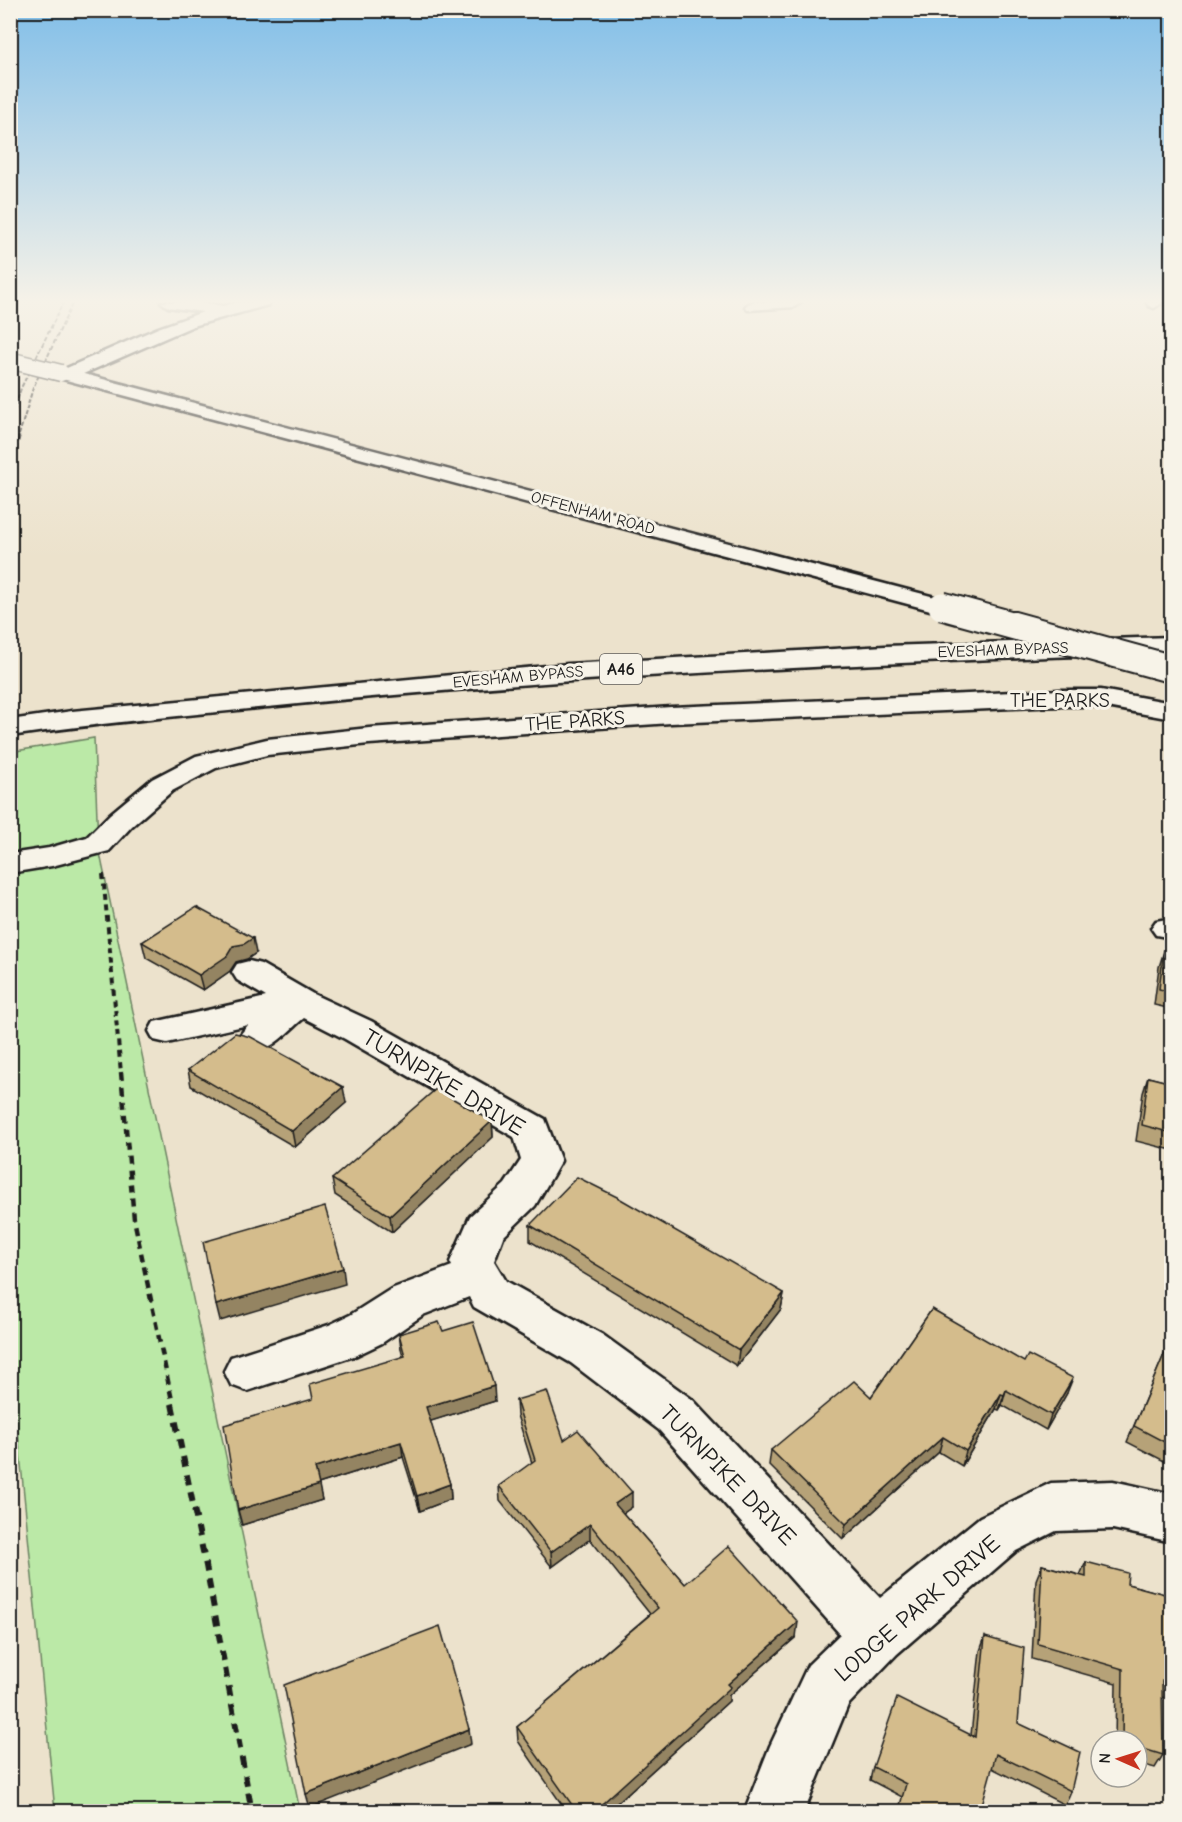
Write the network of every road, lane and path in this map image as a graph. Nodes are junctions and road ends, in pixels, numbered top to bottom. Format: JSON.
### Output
{"nodes":[{"id":1,"x":113,"y":387,"type":"edge"},
{"id":2,"x":1172,"y":645,"type":"edge"},
{"id":3,"x":1172,"y":669,"type":"edge"},
{"id":4,"x":1172,"y":711,"type":"edge"},
{"id":5,"x":10,"y":728,"type":"edge"},
{"id":6,"x":98,"y":844,"type":"junction"},
{"id":7,"x":10,"y":864,"type":"edge"},
{"id":8,"x":249,"y":972,"type":"dead end"},
{"id":9,"x":300,"y":1002,"type":"junction"},
{"id":10,"x":167,"y":1031,"type":"dead end"},
{"id":11,"x":254,"y":1040,"type":"edge"},
{"id":12,"x":479,"y":1274,"type":"junction"},
{"id":13,"x":248,"y":1371,"type":"dead end"},
{"id":14,"x":1172,"y":1518,"type":"edge"},
{"id":15,"x":878,"y":1635,"type":"junction"},
{"id":16,"x":252,"y":1812,"type":"edge"},
{"id":17,"x":774,"y":1812,"type":"edge"}],
"edges":[{"from":1,"to":3,"type":"main road","name":"OFFENHAM ROAD","bridge":true},
{"from":2,"to":5,"type":"main road","name":"EVESHAM BYPASS","number":"A46"},
{"from":4,"to":6,"type":"main road","name":"THE PARKS"},
{"from":6,"to":7,"type":"main road"},
{"from":6,"to":16,"type":"path"},
{"from":8,"to":9,"type":"main road","name":"TURNPIKE DRIVE"},
{"from":9,"to":10,"type":"main road"},
{"from":9,"to":11,"type":"main road"},
{"from":9,"to":12,"type":"main road","name":"TURNPIKE DRIVE"},
{"from":12,"to":13,"type":"main road"},
{"from":12,"to":15,"type":"main road","name":"TURNPIKE DRIVE"},
{"from":14,"to":15,"type":"main road","name":"LODGE PARK DRIVE"},
{"from":15,"to":17,"type":"main road","name":"LODGE PARK DRIVE"}]}
